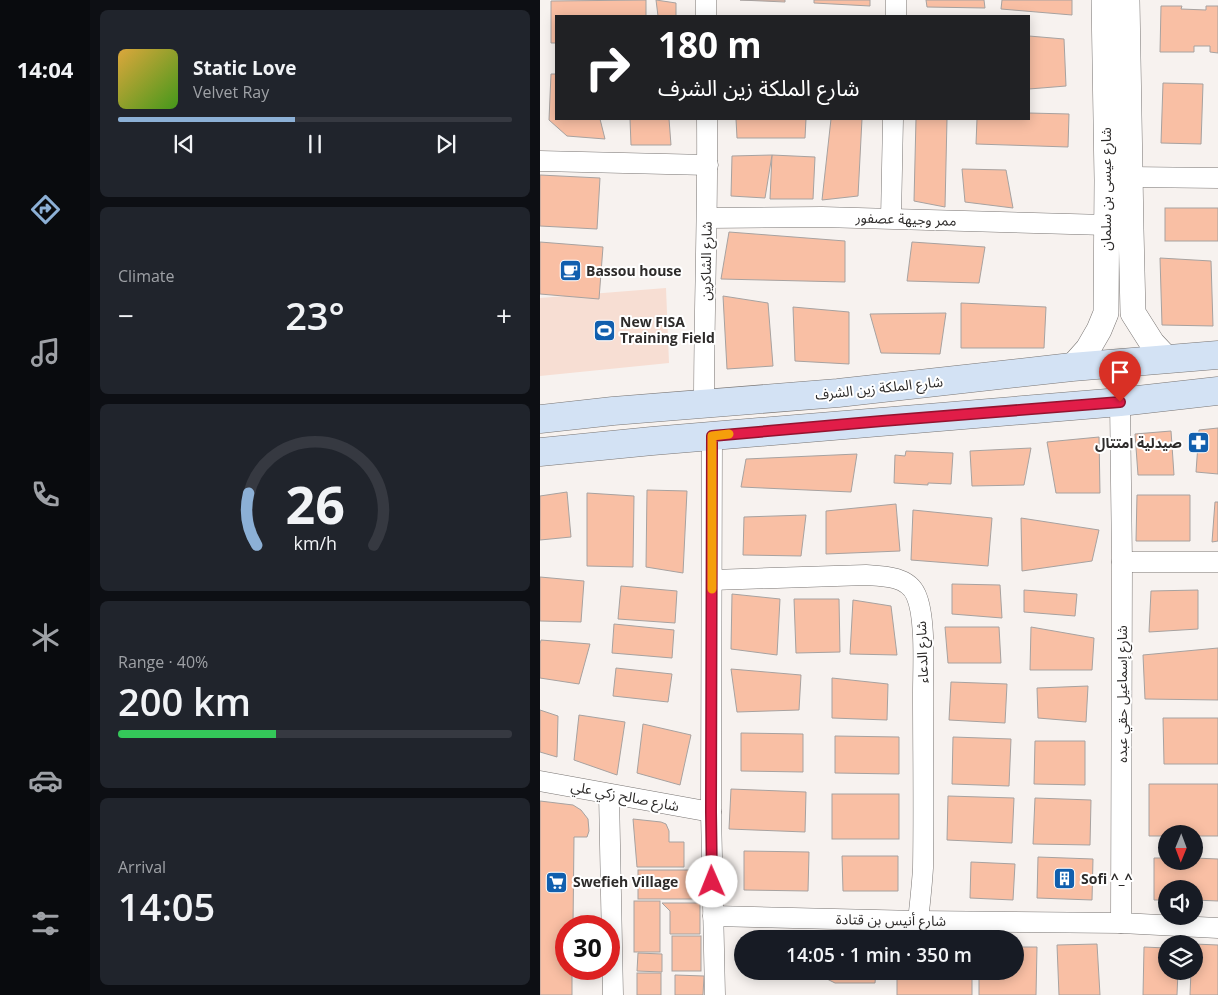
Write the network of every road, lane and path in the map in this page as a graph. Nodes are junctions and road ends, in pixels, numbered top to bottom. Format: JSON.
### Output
{"nodes":[{"id":1,"x":706,"y":0,"type":"edge"},
{"id":2,"x":896,"y":0,"type":"edge"},
{"id":3,"x":1104,"y":0,"type":"edge"},
{"id":4,"x":1128,"y":0,"type":"edge"},
{"id":5,"x":706,"y":15,"type":"edge"},
{"id":6,"x":896,"y":15,"type":"edge"},
{"id":7,"x":707,"y":120,"type":"edge"},
{"id":8,"x":893,"y":120,"type":"edge"},
{"id":9,"x":540,"y":161,"type":"edge"},
{"id":10,"x":708,"y":165,"type":"junction"},
{"id":11,"x":1130,"y":177,"type":"junction"},
{"id":12,"x":1218,"y":178,"type":"edge"},
{"id":13,"x":707,"y":218,"type":"junction"},
{"id":14,"x":891,"y":218,"type":"junction"},
{"id":15,"x":1106,"y":225,"type":"junction"},
{"id":16,"x":1106,"y":313,"type":"junction"},
{"id":17,"x":1133,"y":313,"type":"junction"},
{"id":18,"x":1218,"y":355,"type":"edge"},
{"id":19,"x":1167,"y":359,"type":"junction"},
{"id":20,"x":1072,"y":367,"type":"junction"},
{"id":21,"x":1218,"y":391,"type":"edge"},
{"id":22,"x":1120,"y":402,"type":"junction"},
{"id":23,"x":704,"y":404,"type":"junction"},
{"id":24,"x":540,"y":420,"type":"edge"},
{"id":25,"x":712,"y":436,"type":"junction"},
{"id":26,"x":540,"y":452,"type":"edge"},
{"id":27,"x":1122,"y":562,"type":"junction"},
{"id":28,"x":1218,"y":562,"type":"edge"},
{"id":29,"x":712,"y":580,"type":"junction"},
{"id":30,"x":540,"y":780,"type":"edge"},
{"id":31,"x":609,"y":794,"type":"junction"},
{"id":32,"x":711,"y":812,"type":"junction"},
{"id":33,"x":713,"y":916,"type":"junction"},
{"id":34,"x":918,"y":921,"type":"junction"},
{"id":35,"x":1121,"y":923,"type":"junction"},
{"id":36,"x":1218,"y":928,"type":"edge"},
{"id":37,"x":613,"y":995,"type":"edge"},
{"id":38,"x":715,"y":995,"type":"edge"}],
"edges":[{"from":1,"to":5,"type":"street"},
{"from":2,"to":6,"type":"street"},
{"from":3,"to":15,"type":"street","name":"شارع عيسى بن سلمان"},
{"from":4,"to":11,"type":"street","name":"شارع عيسى بن سلمان"},
{"from":7,"to":10,"type":"street","name":"شارع الشاكرين"},
{"from":8,"to":14,"type":"street"},
{"from":9,"to":10,"type":"street"},
{"from":10,"to":13,"type":"street","name":"شارع الشاكرين"},
{"from":11,"to":12,"type":"street"},
{"from":11,"to":17,"type":"street","name":"شارع عيسى بن سلمان"},
{"from":13,"to":14,"type":"street","name":"ممر وجيهة عصفور"},
{"from":13,"to":23,"type":"street","name":"شارع الشاكرين"},
{"from":14,"to":15,"type":"street","name":"ممر وجيهة عصفور"},
{"from":15,"to":16,"type":"street","name":"شارع عيسى بن سلمان"},
{"from":16,"to":17,"type":"street"},
{"from":16,"to":20,"type":"street","name":"شارع عيسى بن سلمان"},
{"from":17,"to":19,"type":"street"},
{"from":18,"to":19,"type":"main road","name":"شارع الملكة زين الشرف"},
{"from":19,"to":20,"type":"main road","name":"شارع الملكة زين الشرف"},
{"from":20,"to":23,"type":"main road","name":"شارع الملكة زين الشرف"},
{"from":21,"to":22,"type":"main road"},
{"from":22,"to":25,"type":"main road"},
{"from":22,"to":27,"type":"street","name":"شارع إسماعيل حقي عبده"},
{"from":23,"to":24,"type":"main road","name":"شارع الملكة زين الشرف"},
{"from":25,"to":26,"type":"main road"},
{"from":25,"to":29,"type":"street"},
{"from":27,"to":28,"type":"street"},
{"from":27,"to":35,"type":"street","name":"شارع إسماعيل حقي عبده"},
{"from":29,"to":32,"type":"street"},
{"from":29,"to":34,"type":"street","name":"شارع الدعاء"},
{"from":30,"to":31,"type":"street","name":"شارع صالح زكي علي"},
{"from":31,"to":32,"type":"street","name":"شارع صالح زكي علي"},
{"from":31,"to":37,"type":"street"},
{"from":32,"to":33,"type":"street"},
{"from":33,"to":34,"type":"street","name":"شارع أنيس بن قتادة"},
{"from":33,"to":38,"type":"street"},
{"from":34,"to":35,"type":"street","name":"شارع أنيس بن قتادة"},
{"from":35,"to":36,"type":"street","name":"شارع أنيس بن قتادة"}]}
